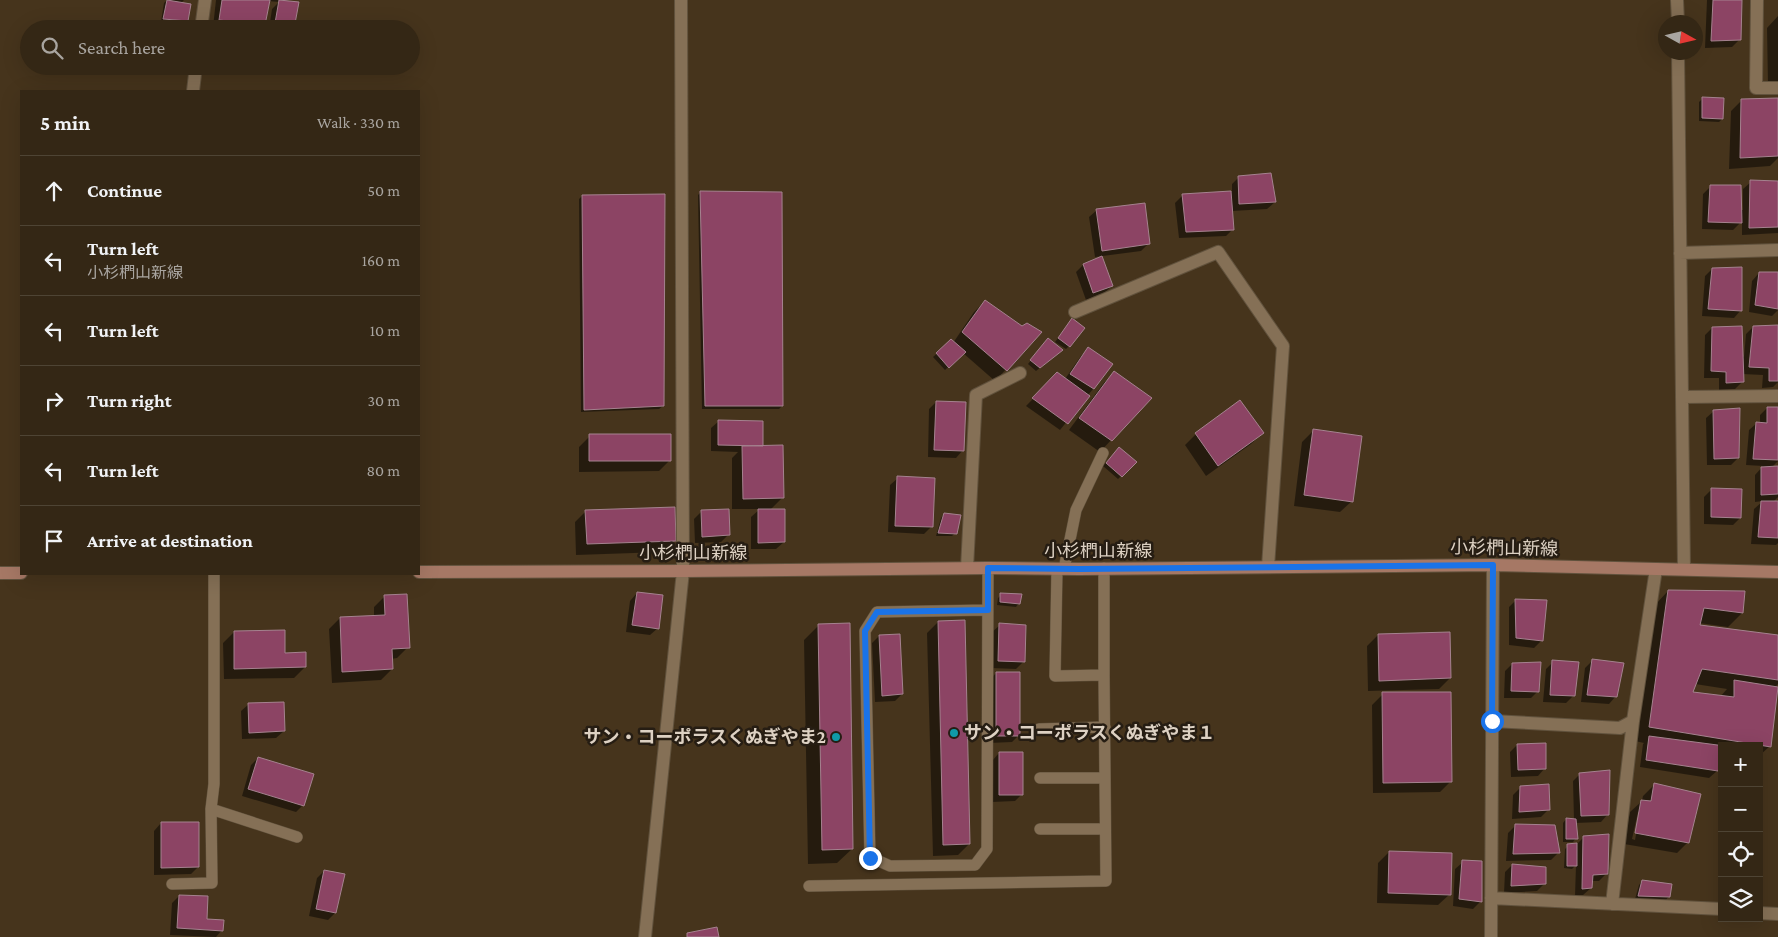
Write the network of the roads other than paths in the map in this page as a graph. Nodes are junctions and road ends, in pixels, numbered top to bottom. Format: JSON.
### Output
{"nodes":[{"id":1,"x":206,"y":0,"type":"edge"},
{"id":2,"x":681,"y":0,"type":"edge"},
{"id":3,"x":1678,"y":0,"type":"edge"},
{"id":4,"x":1756,"y":0,"type":"edge"},
{"id":5,"x":1678,"y":15,"type":"edge"},
{"id":6,"x":203,"y":20,"type":"edge"},
{"id":7,"x":1678,"y":60,"type":"edge"},
{"id":8,"x":195,"y":75,"type":"edge"},
{"id":9,"x":1778,"y":88,"type":"edge"},
{"id":10,"x":193,"y":90,"type":"edge"},
{"id":11,"x":1778,"y":250,"type":"edge"},
{"id":12,"x":1680,"y":253,"type":"junction"},
{"id":13,"x":1075,"y":312,"type":"dead end"},
{"id":14,"x":1020,"y":373,"type":"dead end"},
{"id":15,"x":1778,"y":396,"type":"edge"},
{"id":16,"x":1682,"y":397,"type":"junction"},
{"id":17,"x":1103,"y":453,"type":"dead end"},
{"id":18,"x":1493,"y":565,"type":"junction"},
{"id":19,"x":1268,"y":567,"type":"junction"},
{"id":20,"x":968,"y":568,"type":"junction"},
{"id":21,"x":988,"y":568,"type":"junction"},
{"id":22,"x":1104,"y":568,"type":"junction"},
{"id":23,"x":1060,"y":569,"type":"junction"},
{"id":24,"x":1656,"y":569,"type":"junction"},
{"id":25,"x":1684,"y":569,"type":"junction"},
{"id":26,"x":684,"y":571,"type":"junction"},
{"id":27,"x":420,"y":572,"type":"edge"},
{"id":28,"x":1778,"y":572,"type":"edge"},
{"id":29,"x":0,"y":573,"type":"edge"},
{"id":30,"x":20,"y":573,"type":"edge"},
{"id":31,"x":214,"y":575,"type":"edge"},
{"id":32,"x":988,"y":610,"type":"junction"},
{"id":33,"x":1104,"y":675,"type":"junction"},
{"id":34,"x":1492,"y":721,"type":"junction"},
{"id":35,"x":1633,"y":721,"type":"junction"},
{"id":36,"x":1105,"y":727,"type":"junction"},
{"id":37,"x":1039,"y":729,"type":"dead end"},
{"id":38,"x":1040,"y":778,"type":"dead end"},
{"id":39,"x":1104,"y":778,"type":"junction"},
{"id":40,"x":211,"y":809,"type":"junction"},
{"id":41,"x":1040,"y":829,"type":"dead end"},
{"id":42,"x":1105,"y":829,"type":"junction"},
{"id":43,"x":298,"y":837,"type":"dead end"},
{"id":44,"x":172,"y":884,"type":"dead end"},
{"id":45,"x":809,"y":886,"type":"dead end"},
{"id":46,"x":1491,"y":898,"type":"junction"},
{"id":47,"x":1612,"y":904,"type":"junction"},
{"id":48,"x":1718,"y":910,"type":"edge"},
{"id":49,"x":1763,"y":913,"type":"edge"},
{"id":50,"x":1778,"y":914,"type":"edge"},
{"id":51,"x":646,"y":937,"type":"edge"},
{"id":52,"x":1491,"y":937,"type":"edge"}],
"edges":[{"from":1,"to":6,"type":"street"},
{"from":2,"to":26,"type":"street"},
{"from":3,"to":5,"type":"street"},
{"from":4,"to":9,"type":"street"},
{"from":7,"to":12,"type":"street"},
{"from":8,"to":10,"type":"street"},
{"from":11,"to":12,"type":"street"},
{"from":12,"to":16,"type":"street"},
{"from":13,"to":19,"type":"street"},
{"from":14,"to":20,"type":"street"},
{"from":15,"to":16,"type":"street"},
{"from":16,"to":25,"type":"street"},
{"from":17,"to":23,"type":"lane"},
{"from":18,"to":19,"type":"main road","name":"小杉椚山新線"},
{"from":18,"to":24,"type":"main road","name":"小杉椚山新線"},
{"from":18,"to":34,"type":"street"},
{"from":19,"to":22,"type":"main road","name":"小杉椚山新線"},
{"from":20,"to":21,"type":"main road","name":"小杉椚山新線"},
{"from":20,"to":26,"type":"main road","name":"小杉椚山新線"},
{"from":21,"to":23,"type":"main road","name":"小杉椚山新線"},
{"from":21,"to":32,"type":"lane"},
{"from":22,"to":23,"type":"main road","name":"小杉椚山新線"},
{"from":22,"to":33,"type":"lane"},
{"from":23,"to":33,"type":"lane"},
{"from":24,"to":25,"type":"main road","name":"小杉椚山新線"},
{"from":24,"to":35,"type":"street"},
{"from":25,"to":28,"type":"main road","name":"小杉椚山新線"},
{"from":26,"to":27,"type":"main road","name":"小杉椚山新線"},
{"from":26,"to":51,"type":"street"},
{"from":29,"to":30,"type":"main road"},
{"from":31,"to":40,"type":"lane"},
{"from":32,"to":32,"type":"lane"},
{"from":33,"to":36,"type":"lane"},
{"from":34,"to":35,"type":"street"},
{"from":34,"to":46,"type":"street"},
{"from":35,"to":47,"type":"street"},
{"from":36,"to":37,"type":"lane"},
{"from":36,"to":39,"type":"lane"},
{"from":38,"to":39,"type":"lane"},
{"from":39,"to":42,"type":"lane"},
{"from":40,"to":43,"type":"lane"},
{"from":40,"to":44,"type":"lane"},
{"from":41,"to":42,"type":"lane"},
{"from":42,"to":45,"type":"lane"},
{"from":46,"to":47,"type":"street"},
{"from":46,"to":52,"type":"street"},
{"from":47,"to":48,"type":"street"},
{"from":49,"to":50,"type":"street"}]}
